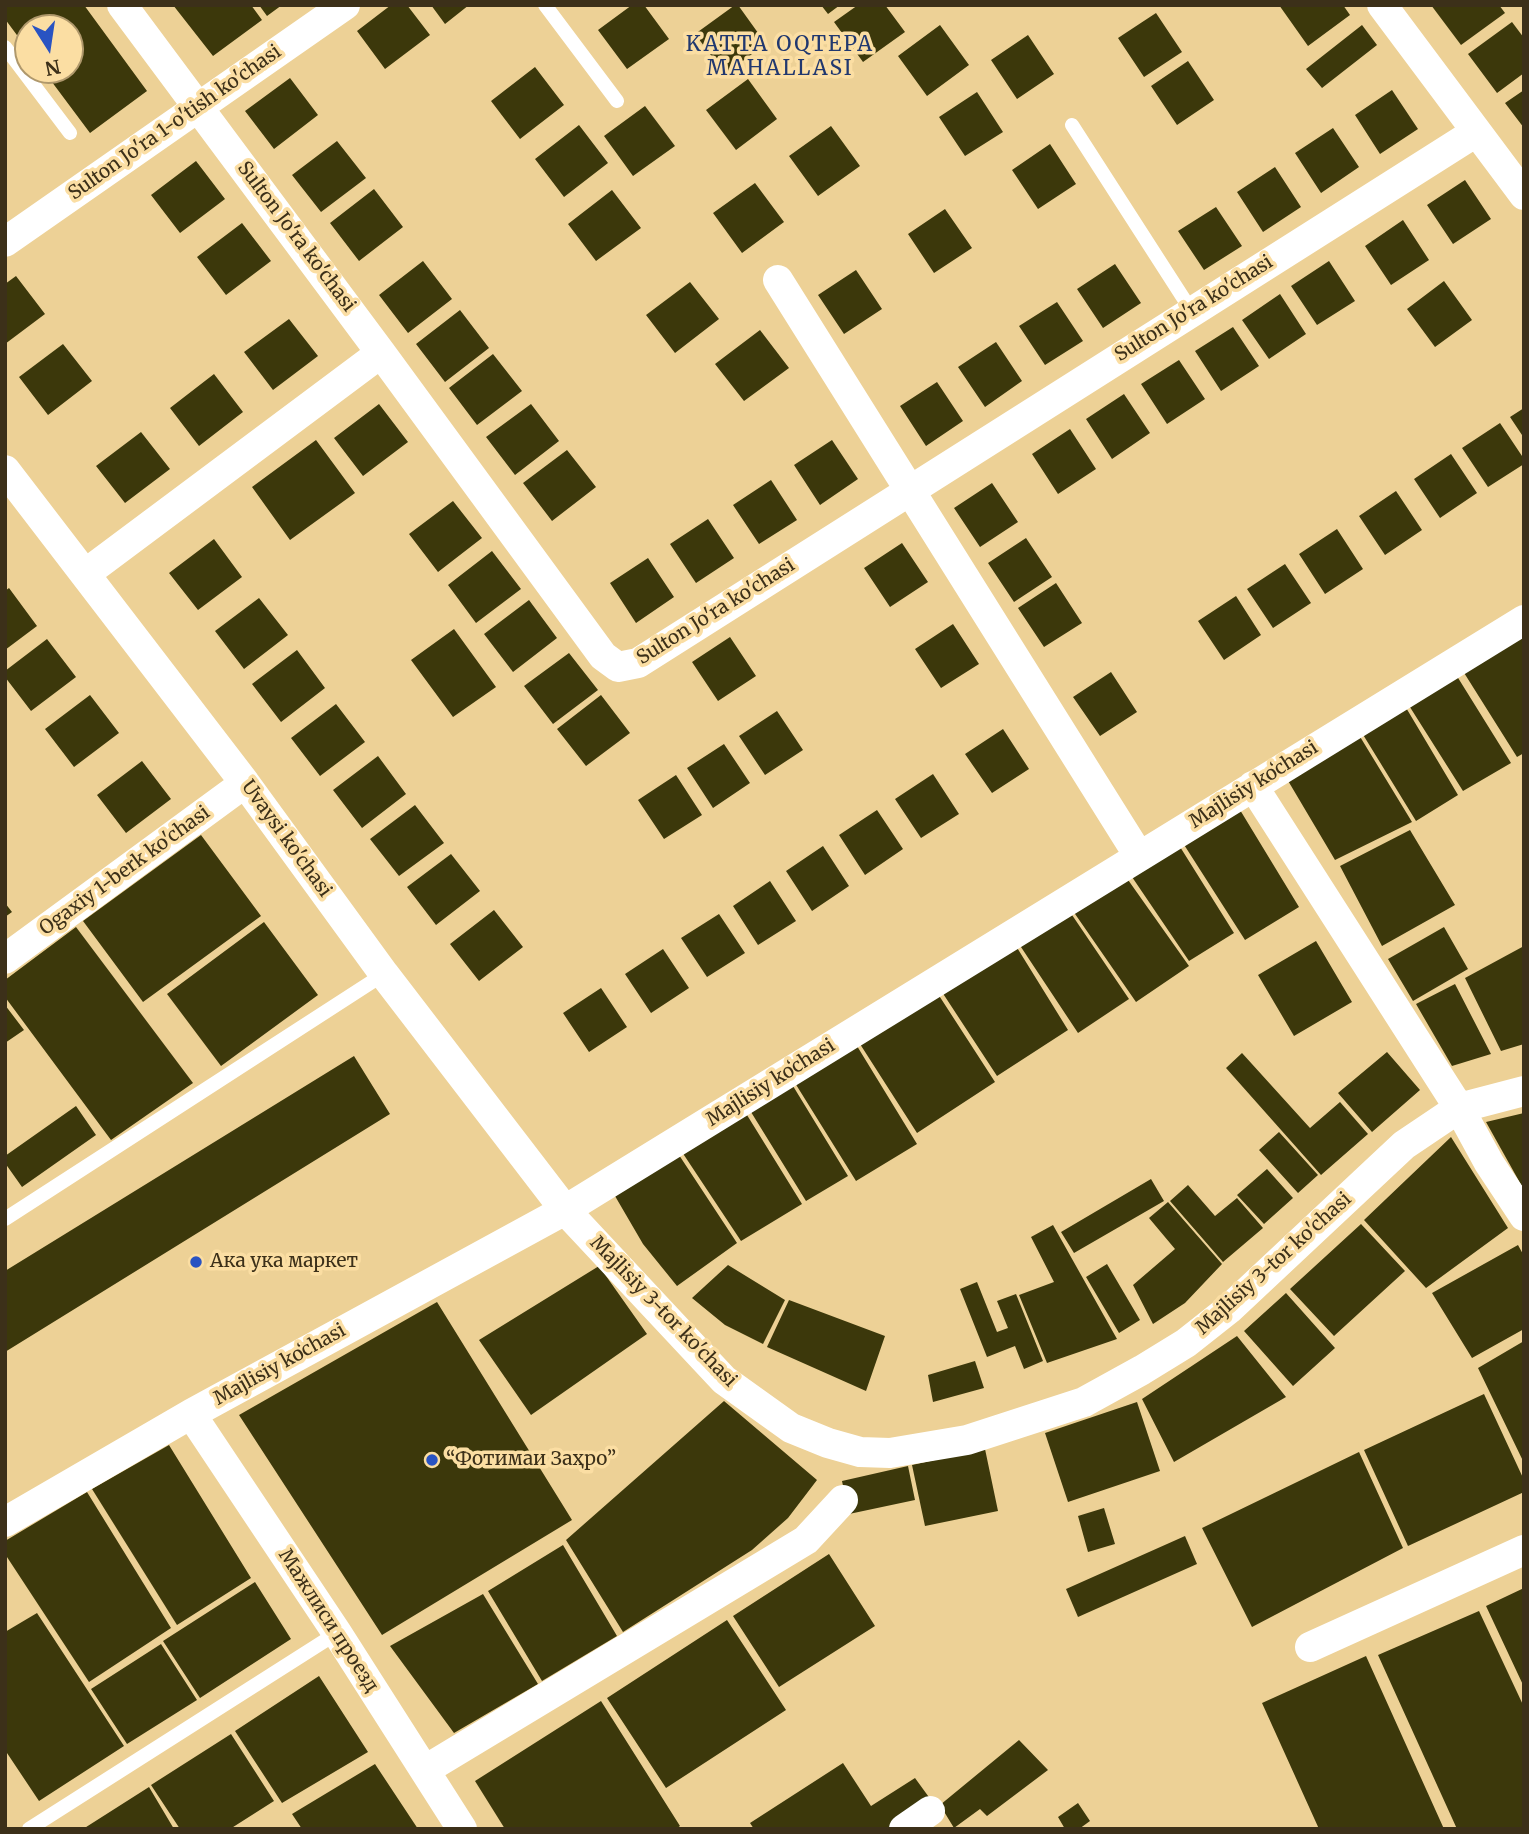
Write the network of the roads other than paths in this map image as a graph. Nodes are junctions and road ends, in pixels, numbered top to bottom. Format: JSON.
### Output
{"nodes":[{"id":1,"x":122,"y":5,"type":"edge"},
{"id":2,"x":345,"y":5,"type":"edge"},
{"id":3,"x":545,"y":5,"type":"edge"},
{"id":4,"x":1382,"y":5,"type":"edge"},
{"id":5,"x":5,"y":47,"type":"edge"},
{"id":6,"x":617,"y":101,"type":"dead end"},
{"id":7,"x":198,"y":106,"type":"junction"},
{"id":8,"x":1072,"y":125,"type":"dead end"},
{"id":9,"x":1476,"y":132,"type":"junction"},
{"id":10,"x":70,"y":133,"type":"dead end"},
{"id":11,"x":1524,"y":195,"type":"edge"},
{"id":12,"x":5,"y":242,"type":"edge"},
{"id":13,"x":778,"y":280,"type":"dead end"},
{"id":14,"x":1191,"y":310,"type":"junction"},
{"id":15,"x":382,"y":353,"type":"junction"},
{"id":16,"x":5,"y":470,"type":"edge"},
{"id":17,"x":910,"y":489,"type":"junction"},
{"id":18,"x":85,"y":574,"type":"junction"},
{"id":19,"x":1524,"y":620,"type":"edge"},
{"id":20,"x":245,"y":783,"type":"junction"},
{"id":21,"x":1253,"y":786,"type":"junction"},
{"id":22,"x":1139,"y":856,"type":"junction"},
{"id":23,"x":5,"y":959,"type":"edge"},
{"id":24,"x":384,"y":974,"type":"junction"},
{"id":25,"x":1524,"y":1091,"type":"edge"},
{"id":26,"x":1460,"y":1108,"type":"junction"},
{"id":27,"x":565,"y":1210,"type":"junction"},
{"id":28,"x":1524,"y":1216,"type":"edge"},
{"id":29,"x":5,"y":1219,"type":"edge"},
{"id":30,"x":191,"y":1414,"type":"junction"},
{"id":31,"x":843,"y":1500,"type":"dead end"},
{"id":32,"x":5,"y":1522,"type":"edge"},
{"id":33,"x":1524,"y":1550,"type":"edge"},
{"id":34,"x":337,"y":1633,"type":"junction"},
{"id":35,"x":1310,"y":1647,"type":"dead end"},
{"id":36,"x":425,"y":1770,"type":"junction"},
{"id":37,"x":930,"y":1811,"type":"dead end"},
{"id":38,"x":29,"y":1829,"type":"edge"},
{"id":39,"x":462,"y":1829,"type":"edge"},
{"id":40,"x":904,"y":1829,"type":"edge"}],
"edges":[{"from":1,"to":7,"type":"street","name":"Sulton Jo'ra ko'chasi"},
{"from":2,"to":7,"type":"street","name":"Sulton Jo'ra 1-o'tish ko'chasi"},
{"from":3,"to":6,"type":"lane"},
{"from":4,"to":9,"type":"street"},
{"from":5,"to":10,"type":"lane"},
{"from":7,"to":12,"type":"street","name":"Sulton Jo'ra 1-o'tish ko'chasi"},
{"from":7,"to":15,"type":"street","name":"Sulton Jo'ra ko'chasi"},
{"from":8,"to":14,"type":"lane"},
{"from":9,"to":11,"type":"street"},
{"from":9,"to":14,"type":"street","name":"Sulton Jo'ra ko'chasi"},
{"from":13,"to":17,"type":"street"},
{"from":14,"to":17,"type":"street","name":"Sulton Jo'ra ko'chasi"},
{"from":15,"to":17,"type":"street","name":"Sulton Jo'ra ko'chasi"},
{"from":15,"to":18,"type":"street"},
{"from":16,"to":18,"type":"street","name":"Uvaysi ko'chasi"},
{"from":17,"to":22,"type":"street"},
{"from":18,"to":20,"type":"street","name":"Uvaysi ko'chasi"},
{"from":19,"to":21,"type":"street","name":"Majlisiy koʻchasi"},
{"from":20,"to":23,"type":"street","name":"Ogaxiy 1-berk ko'chasi"},
{"from":20,"to":24,"type":"street","name":"Uvaysi ko'chasi"},
{"from":21,"to":22,"type":"street","name":"Majlisiy koʻchasi"},
{"from":21,"to":26,"type":"street"},
{"from":22,"to":27,"type":"street","name":"Majlisiy koʻchasi"},
{"from":24,"to":27,"type":"street","name":"Uvaysi ko'chasi"},
{"from":24,"to":29,"type":"lane"},
{"from":25,"to":26,"type":"street","name":"Majlisiy 3-tor ko'chasi"},
{"from":26,"to":27,"type":"street","name":"Majlisiy 3-tor ko'chasi"},
{"from":26,"to":28,"type":"street"},
{"from":27,"to":30,"type":"street","name":"Majlisiy koʻchasi"},
{"from":30,"to":32,"type":"street","name":"Majlisiy koʻchasi"},
{"from":30,"to":34,"type":"street","name":"Мажлиси проезд"},
{"from":31,"to":36,"type":"street"},
{"from":33,"to":35,"type":"street"},
{"from":34,"to":36,"type":"street","name":"Мажлиси проезд"},
{"from":34,"to":38,"type":"lane"},
{"from":36,"to":39,"type":"street","name":"Мажлиси проезд"},
{"from":37,"to":40,"type":"street"}]}
